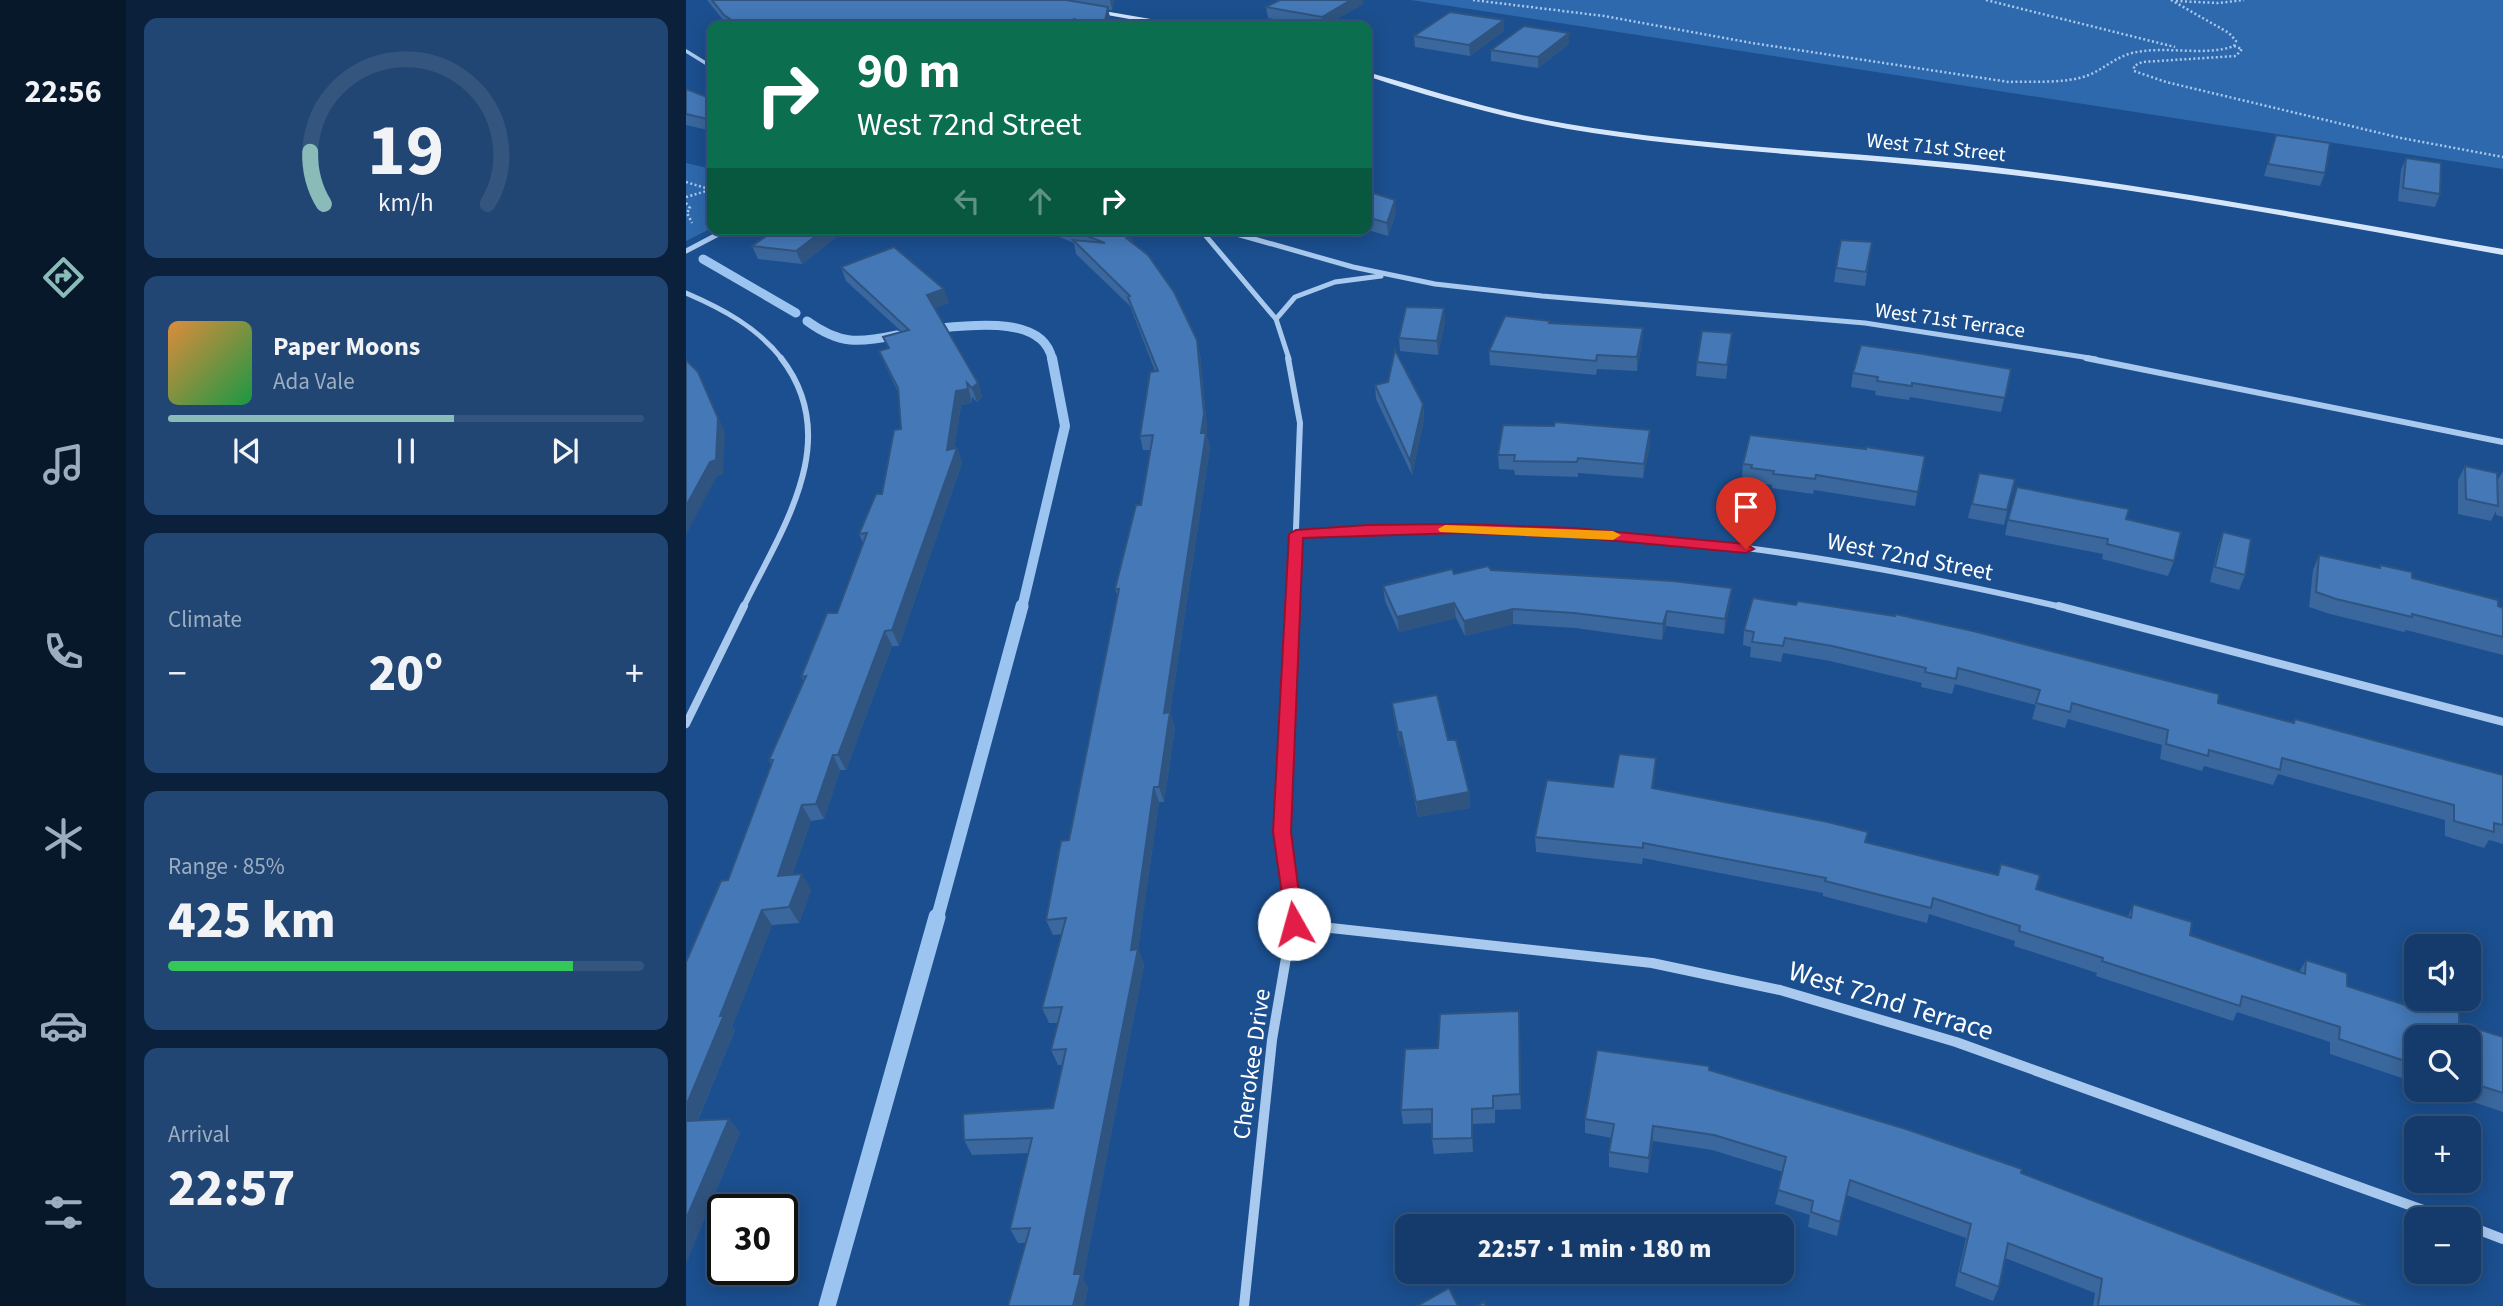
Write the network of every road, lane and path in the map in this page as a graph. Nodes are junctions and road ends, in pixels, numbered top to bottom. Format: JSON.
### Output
{"nodes":[{"id":1,"x":1473,"y":0,"type":"edge"},
{"id":2,"x":1986,"y":0,"type":"edge"},
{"id":3,"x":2171,"y":0,"type":"edge"},
{"id":4,"x":2244,"y":0,"type":"edge"},
{"id":5,"x":1077,"y":9,"type":"edge"},
{"id":6,"x":1150,"y":21,"type":"edge"},
{"id":7,"x":2234,"y":46,"type":"junction"},
{"id":8,"x":2183,"y":49,"type":"junction"},
{"id":9,"x":2196,"y":50,"type":"junction"},
{"id":10,"x":686,"y":51,"type":"edge"},
{"id":11,"x":2209,"y":59,"type":"junction"},
{"id":12,"x":707,"y":64,"type":"edge"},
{"id":13,"x":1372,"y":75,"type":"edge"},
{"id":14,"x":2503,"y":157,"type":"edge"},
{"id":15,"x":686,"y":182,"type":"edge"},
{"id":16,"x":707,"y":189,"type":"edge"},
{"id":17,"x":707,"y":191,"type":"edge"},
{"id":18,"x":686,"y":197,"type":"edge"},
{"id":19,"x":686,"y":203,"type":"edge"},
{"id":20,"x":692,"y":226,"type":"dead end"},
{"id":21,"x":717,"y":235,"type":"edge"},
{"id":22,"x":1205,"y":235,"type":"edge"},
{"id":23,"x":1241,"y":235,"type":"edge"},
{"id":24,"x":686,"y":251,"type":"edge"},
{"id":25,"x":2503,"y":252,"type":"edge"},
{"id":26,"x":1386,"y":275,"type":"junction"},
{"id":27,"x":686,"y":293,"type":"edge"},
{"id":28,"x":1276,"y":319,"type":"junction"},
{"id":29,"x":2503,"y":442,"type":"edge"},
{"id":30,"x":1296,"y":534,"type":"junction"},
{"id":31,"x":2503,"y":722,"type":"edge"},
{"id":32,"x":686,"y":724,"type":"edge"},
{"id":33,"x":1294,"y":924,"type":"junction"},
{"id":34,"x":2415,"y":1207,"type":"edge"},
{"id":35,"x":2481,"y":1230,"type":"edge"},
{"id":36,"x":2503,"y":1238,"type":"edge"},
{"id":37,"x":1244,"y":1306,"type":"edge"}],
"edges":[{"from":1,"to":8,"type":"path"},
{"from":2,"to":8,"type":"path"},
{"from":3,"to":4,"type":"path"},
{"from":3,"to":7,"type":"path"},
{"from":5,"to":6,"type":"street"},
{"from":7,"to":9,"type":"path"},
{"from":7,"to":11,"type":"path"},
{"from":8,"to":9,"type":"path"},
{"from":9,"to":11,"type":"path"},
{"from":10,"to":12,"type":"street"},
{"from":11,"to":14,"type":"path"},
{"from":13,"to":25,"type":"street","name":"West 71st Street"},
{"from":15,"to":16,"type":"path"},
{"from":17,"to":18,"type":"path"},
{"from":19,"to":20,"type":"path"},
{"from":21,"to":24,"type":"street"},
{"from":22,"to":28,"type":"street","name":"Cherokee Drive"},
{"from":23,"to":26,"type":"street","name":"West 71st Terrace"},
{"from":26,"to":28,"type":"street","name":"West 71st Terrace"},
{"from":26,"to":29,"type":"street","name":"West 71st Terrace"},
{"from":27,"to":32,"type":"street"},
{"from":28,"to":30,"type":"street","name":"Cherokee Drive"},
{"from":30,"to":31,"type":"street","name":"West 72nd Street"},
{"from":30,"to":33,"type":"street","name":"Cherokee Drive"},
{"from":33,"to":34,"type":"street","name":"West 72nd Terrace"},
{"from":33,"to":37,"type":"street","name":"Cherokee Drive"},
{"from":35,"to":36,"type":"street"}]}
